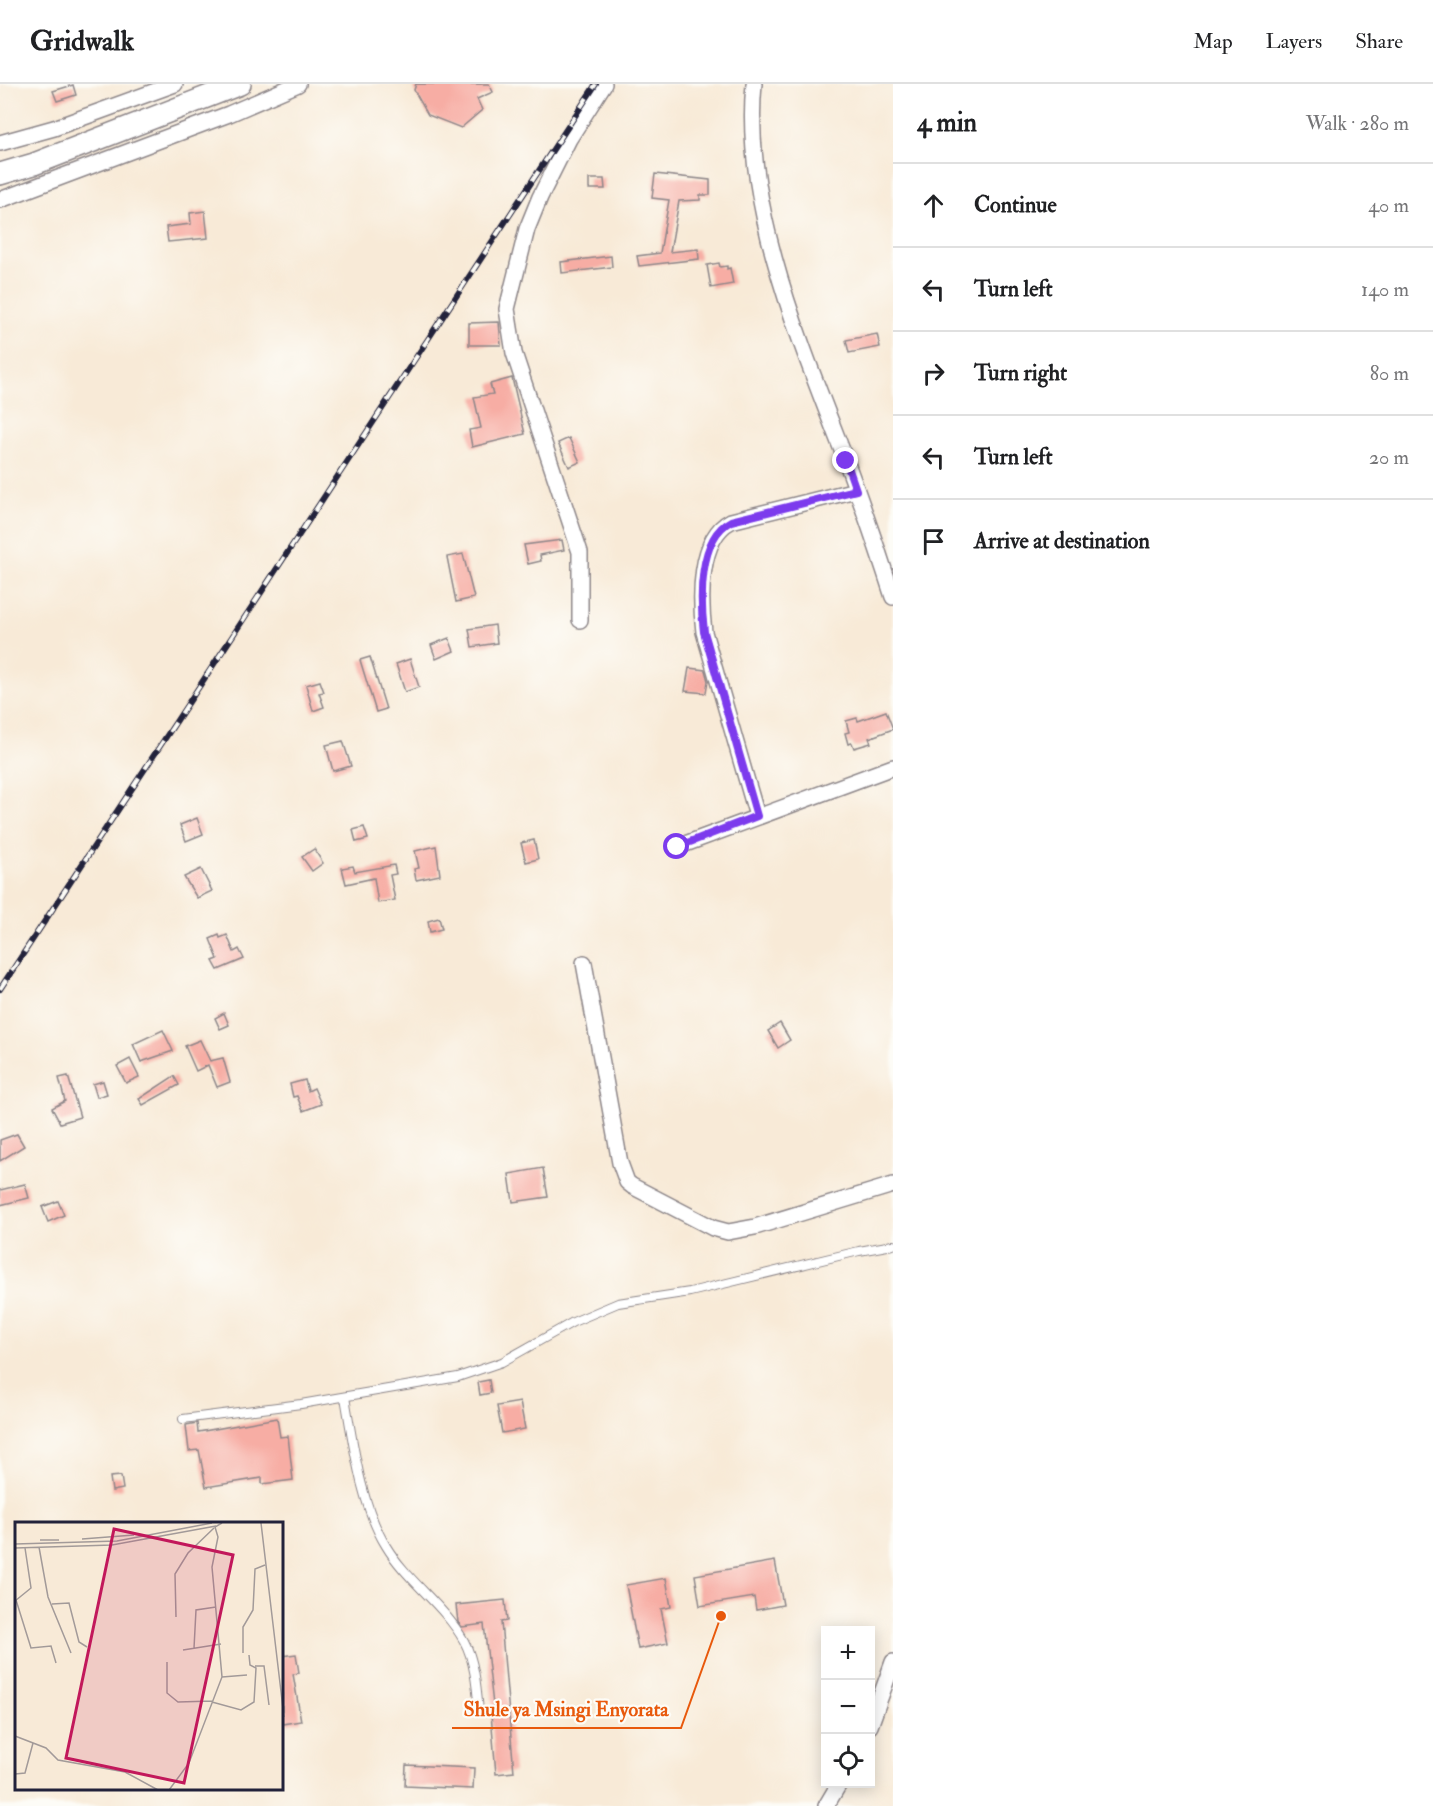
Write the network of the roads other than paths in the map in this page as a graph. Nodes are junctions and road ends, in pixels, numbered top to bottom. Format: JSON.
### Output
{"nodes":[{"id":1,"x":175,"y":84,"type":"edge"},
{"id":2,"x":240,"y":84,"type":"edge"},
{"id":3,"x":298,"y":84,"type":"edge"},
{"id":4,"x":604,"y":84,"type":"edge"},
{"id":5,"x":754,"y":84,"type":"edge"},
{"id":6,"x":0,"y":143,"type":"edge"},
{"id":7,"x":0,"y":174,"type":"edge"},
{"id":8,"x":0,"y":200,"type":"edge"},
{"id":9,"x":856,"y":490,"type":"junction"},
{"id":10,"x":893,"y":597,"type":"edge"},
{"id":11,"x":580,"y":620,"type":"dead end"},
{"id":12,"x":893,"y":767,"type":"edge"},
{"id":13,"x":757,"y":816,"type":"junction"},
{"id":14,"x":677,"y":847,"type":"dead end"},
{"id":15,"x":584,"y":963,"type":"dead end"},
{"id":16,"x":893,"y":1185,"type":"edge"},
{"id":17,"x":893,"y":1245,"type":"edge"},
{"id":18,"x":345,"y":1397,"type":"junction"},
{"id":19,"x":183,"y":1419,"type":"dead end"},
{"id":20,"x":893,"y":1662,"type":"edge"},
{"id":21,"x":479,"y":1712,"type":"dead end"},
{"id":22,"x":875,"y":1712,"type":"edge"},
{"id":23,"x":837,"y":1788,"type":"edge"},
{"id":24,"x":826,"y":1806,"type":"edge"}],
"edges":[{"from":1,"to":6,"type":"street"},
{"from":2,"to":7,"type":"main road"},
{"from":3,"to":8,"type":"street"},
{"from":4,"to":11,"type":"street"},
{"from":5,"to":9,"type":"street"},
{"from":9,"to":10,"type":"street"},
{"from":9,"to":13,"type":"street"},
{"from":12,"to":13,"type":"street"},
{"from":13,"to":14,"type":"street"},
{"from":15,"to":16,"type":"street"},
{"from":17,"to":18,"type":"lane"},
{"from":18,"to":19,"type":"lane"},
{"from":18,"to":21,"type":"lane"},
{"from":20,"to":22,"type":"street"},
{"from":23,"to":24,"type":"street"}]}
